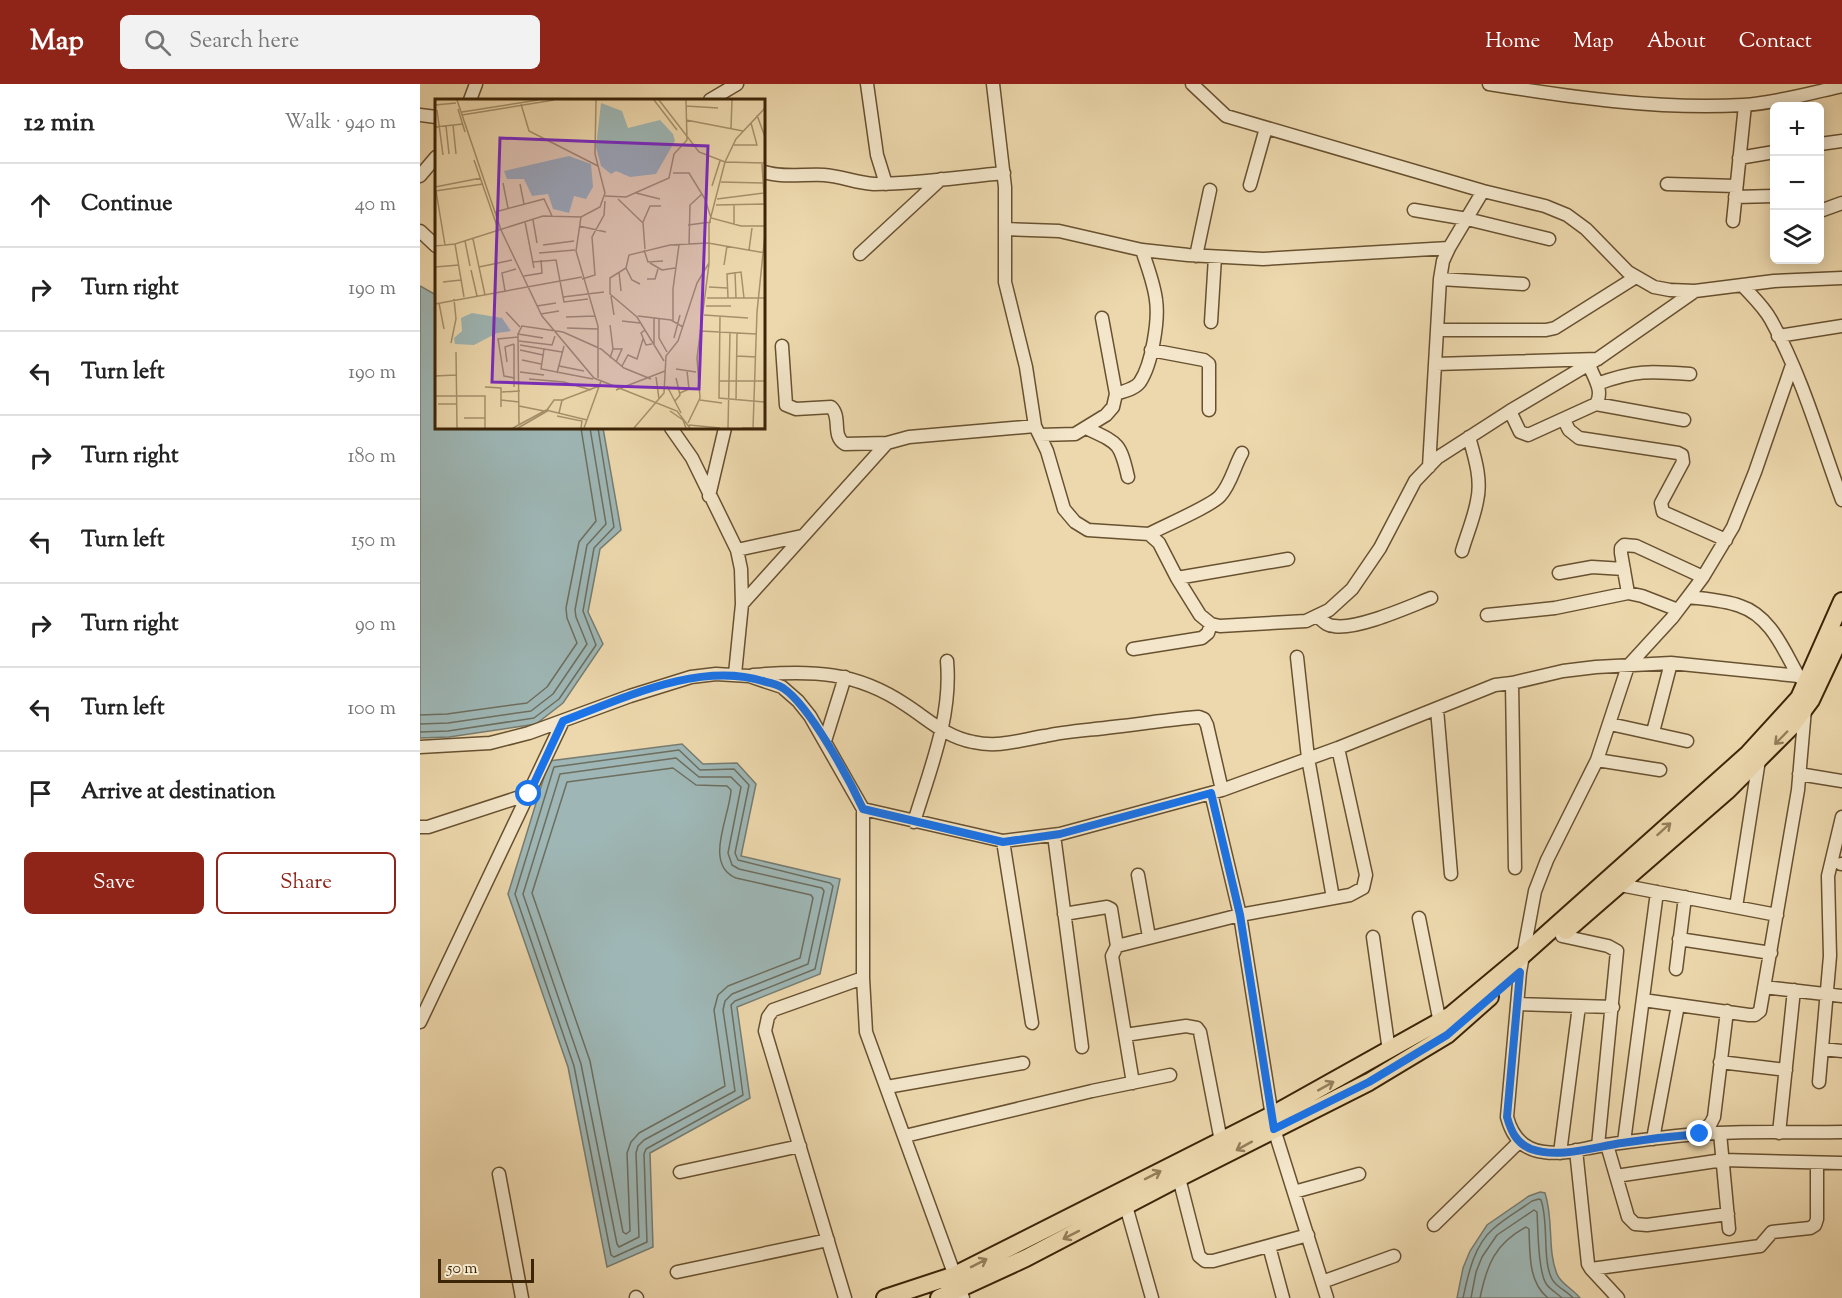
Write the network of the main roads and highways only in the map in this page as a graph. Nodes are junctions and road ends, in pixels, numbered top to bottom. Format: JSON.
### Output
{"nodes":[{"id":1,"x":1842,"y":603,"type":"edge"},
{"id":2,"x":1842,"y":634,"type":"edge"},
{"id":3,"x":1829,"y":663,"type":"edge"},
{"id":4,"x":1273,"y":1122,"type":"junction"},
{"id":5,"x":960,"y":1287,"type":"edge"},
{"id":6,"x":885,"y":1298,"type":"edge"},
{"id":7,"x":939,"y":1298,"type":"edge"}],
"edges":[{"from":1,"to":3,"type":"main road"},
{"from":2,"to":3,"type":"main road"},
{"from":4,"to":3,"type":"main road","one_way":true},
{"from":3,"to":4,"type":"main road","one_way":true},
{"from":5,"to":4,"type":"main road","one_way":true},
{"from":4,"to":5,"type":"main road","one_way":true},
{"from":5,"to":6,"type":"main road"},
{"from":5,"to":7,"type":"main road"}]}
